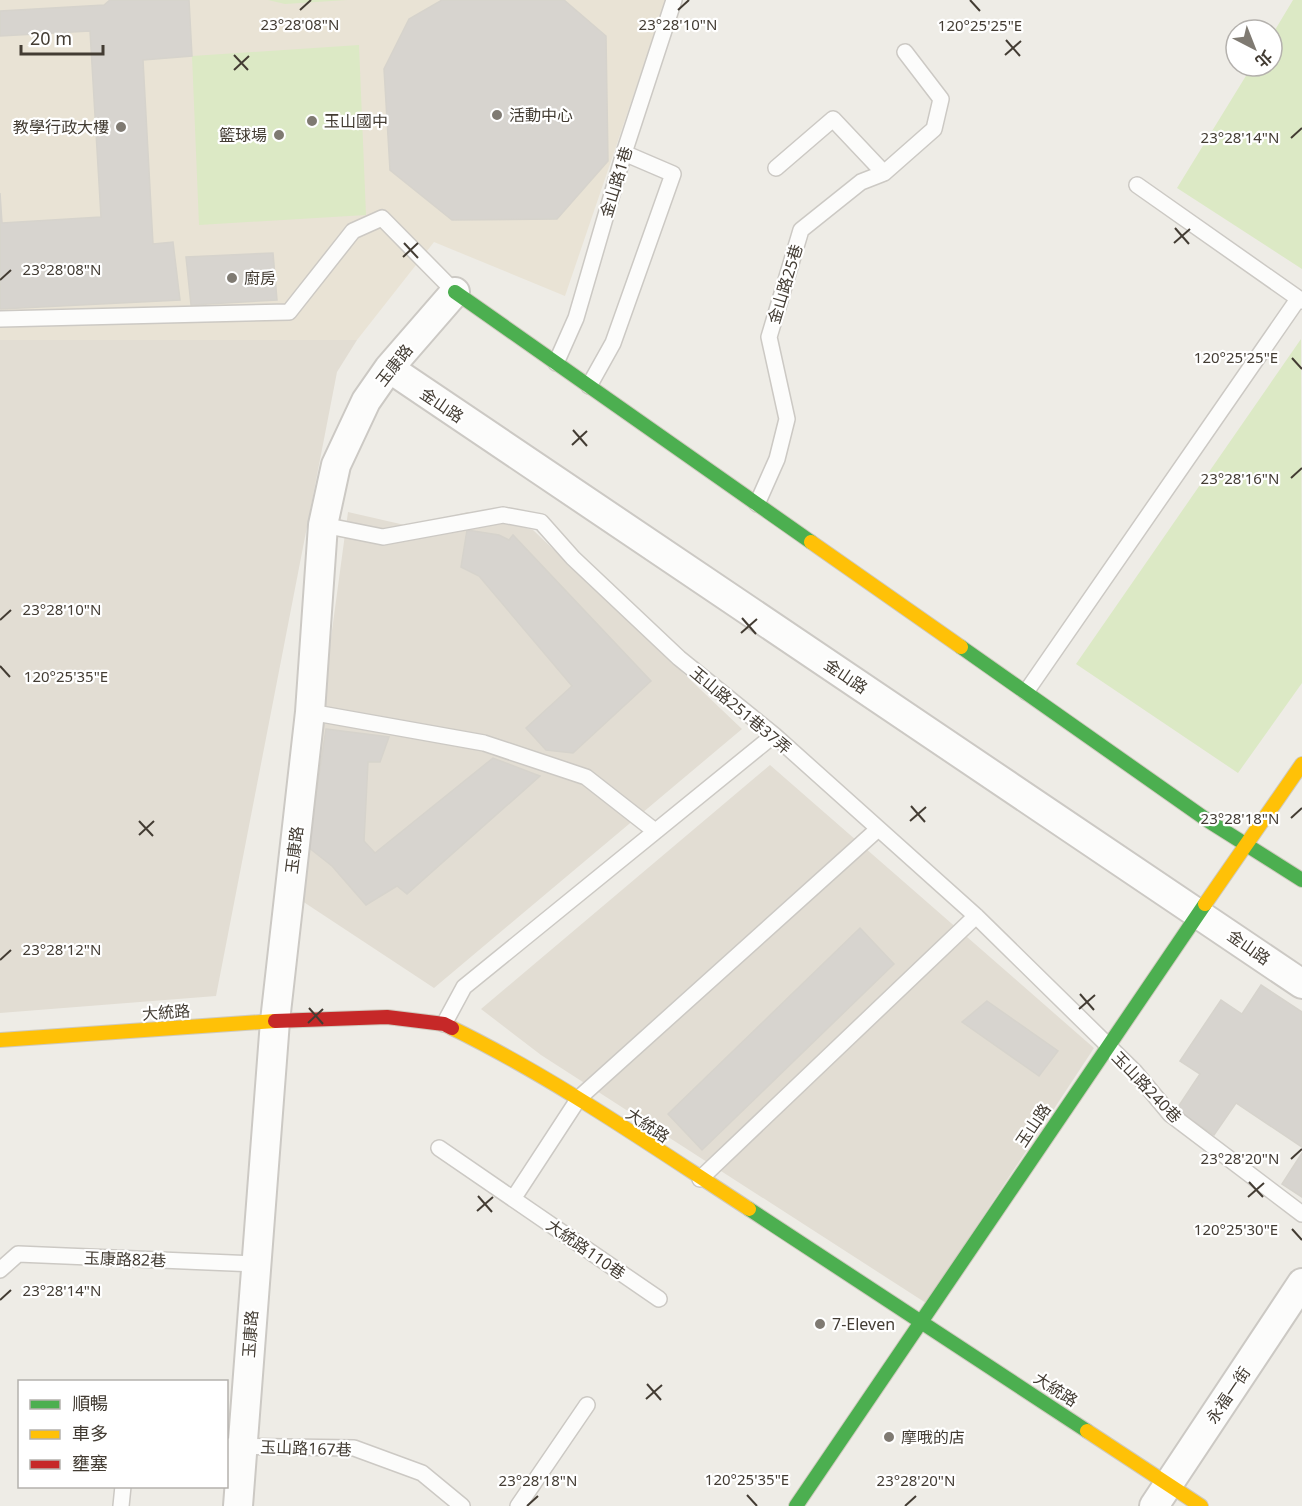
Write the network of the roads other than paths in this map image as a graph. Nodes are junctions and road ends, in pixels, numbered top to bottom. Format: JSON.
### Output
{"nodes":[{"id":1,"x":674,"y":0,"type":"edge"},
{"id":2,"x":905,"y":52,"type":"dead end"},
{"id":3,"x":624,"y":153,"type":"junction"},
{"id":4,"x":776,"y":168,"type":"dead end"},
{"id":5,"x":884,"y":173,"type":"junction"},
{"id":6,"x":1137,"y":185,"type":"dead end"},
{"id":7,"x":455,"y":292,"type":"junction"},
{"id":8,"x":1300,"y":300,"type":"edge"},
{"id":9,"x":0,"y":320,"type":"edge"},
{"id":10,"x":556,"y":363,"type":"junction"},
{"id":11,"x":389,"y":368,"type":"junction"},
{"id":12,"x":589,"y":386,"type":"junction"},
{"id":13,"x":757,"y":504,"type":"junction"},
{"id":14,"x":323,"y":525,"type":"junction"},
{"id":15,"x":1026,"y":692,"type":"junction"},
{"id":16,"x":310,"y":712,"type":"junction"},
{"id":17,"x":774,"y":735,"type":"junction"},
{"id":18,"x":1300,"y":771,"type":"edge"},
{"id":19,"x":878,"y":830,"type":"junction"},
{"id":20,"x":655,"y":831,"type":"junction"},
{"id":21,"x":1245,"y":844,"type":"junction"},
{"id":22,"x":1302,"y":880,"type":"edge"},
{"id":23,"x":1199,"y":913,"type":"junction"},
{"id":24,"x":976,"y":916,"type":"junction"},
{"id":25,"x":1302,"y":984,"type":"edge"},
{"id":26,"x":275,"y":1021,"type":"junction"},
{"id":27,"x":444,"y":1024,"type":"junction"},
{"id":28,"x":0,"y":1040,"type":"edge"},
{"id":29,"x":1106,"y":1046,"type":"junction"},
{"id":30,"x":579,"y":1098,"type":"junction"},
{"id":31,"x":439,"y":1148,"type":"dead end"},
{"id":32,"x":700,"y":1179,"type":"junction"},
{"id":33,"x":513,"y":1199,"type":"junction"},
{"id":34,"x":1302,"y":1214,"type":"edge"},
{"id":35,"x":256,"y":1264,"type":"junction"},
{"id":36,"x":0,"y":1270,"type":"edge"},
{"id":37,"x":1302,"y":1283,"type":"edge"},
{"id":38,"x":659,"y":1299,"type":"dead end"},
{"id":39,"x":921,"y":1320,"type":"junction"},
{"id":40,"x":586,"y":1405,"type":"dead end"},
{"id":41,"x":234,"y":1446,"type":"edge"},
{"id":42,"x":123,"y":1488,"type":"edge"},
{"id":43,"x":1162,"y":1495,"type":"edge"},
{"id":44,"x":121,"y":1506,"type":"edge"},
{"id":45,"x":238,"y":1506,"type":"edge"},
{"id":46,"x":462,"y":1506,"type":"edge"},
{"id":47,"x":518,"y":1506,"type":"edge"},
{"id":48,"x":796,"y":1506,"type":"edge"},
{"id":49,"x":1201,"y":1506,"type":"edge"}],
"edges":[{"from":1,"to":3,"type":"lane","name":"金山路1巷"},
{"from":2,"to":5,"type":"lane","name":"金山路25巷"},
{"from":3,"to":10,"type":"lane","name":"金山路1巷"},
{"from":3,"to":12,"type":"lane"},
{"from":4,"to":5,"type":"lane"},
{"from":5,"to":13,"type":"lane","name":"金山路25巷"},
{"from":6,"to":8,"type":"lane"},
{"from":7,"to":9,"type":"lane"},
{"from":7,"to":10,"type":"street"},
{"from":7,"to":11,"type":"street","name":"玉康路"},
{"from":8,"to":15,"type":"lane"},
{"from":10,"to":12,"type":"street"},
{"from":11,"to":14,"type":"street","name":"玉康路"},
{"from":11,"to":23,"type":"street","name":"金山路"},
{"from":12,"to":13,"type":"street"},
{"from":13,"to":15,"type":"street"},
{"from":14,"to":16,"type":"street","name":"玉康路"},
{"from":14,"to":17,"type":"lane","name":"玉山路251巷37弄"},
{"from":15,"to":21,"type":"street"},
{"from":16,"to":20,"type":"lane"},
{"from":16,"to":26,"type":"street","name":"玉康路"},
{"from":17,"to":19,"type":"lane","name":"玉山路251巷37弄"},
{"from":17,"to":20,"type":"lane"},
{"from":18,"to":21,"type":"street","name":"玉山路"},
{"from":19,"to":24,"type":"lane","name":"玉山路251巷37弄"},
{"from":19,"to":30,"type":"lane"},
{"from":20,"to":27,"type":"lane"},
{"from":21,"to":22,"type":"street"},
{"from":21,"to":23,"type":"street","name":"玉山路"},
{"from":23,"to":25,"type":"street","name":"金山路"},
{"from":23,"to":29,"type":"street","name":"玉山路"},
{"from":24,"to":29,"type":"lane","name":"玉山路251巷37弄"},
{"from":24,"to":32,"type":"lane"},
{"from":26,"to":27,"type":"street","name":"大統路"},
{"from":26,"to":28,"type":"street","name":"大統路"},
{"from":26,"to":35,"type":"street","name":"玉康路"},
{"from":27,"to":30,"type":"street","name":"大統路"},
{"from":29,"to":34,"type":"lane","name":"玉山路240巷"},
{"from":29,"to":39,"type":"street","name":"玉山路"},
{"from":30,"to":32,"type":"street","name":"大統路"},
{"from":30,"to":33,"type":"lane"},
{"from":31,"to":33,"type":"lane","name":"大統路110巷"},
{"from":32,"to":39,"type":"street","name":"大統路"},
{"from":33,"to":38,"type":"lane","name":"大統路110巷"},
{"from":35,"to":36,"type":"lane","name":"玉康路82巷"},
{"from":35,"to":41,"type":"street","name":"玉康路"},
{"from":37,"to":43,"type":"street","name":"永福一街"},
{"from":39,"to":43,"type":"street","name":"大統路"},
{"from":39,"to":48,"type":"street","name":"玉山路"},
{"from":40,"to":47,"type":"lane"},
{"from":41,"to":45,"type":"street","name":"玉康路"},
{"from":41,"to":46,"type":"lane","name":"玉山路167巷"},
{"from":42,"to":44,"type":"lane"},
{"from":43,"to":49,"type":"street","name":"大統路"}]}
